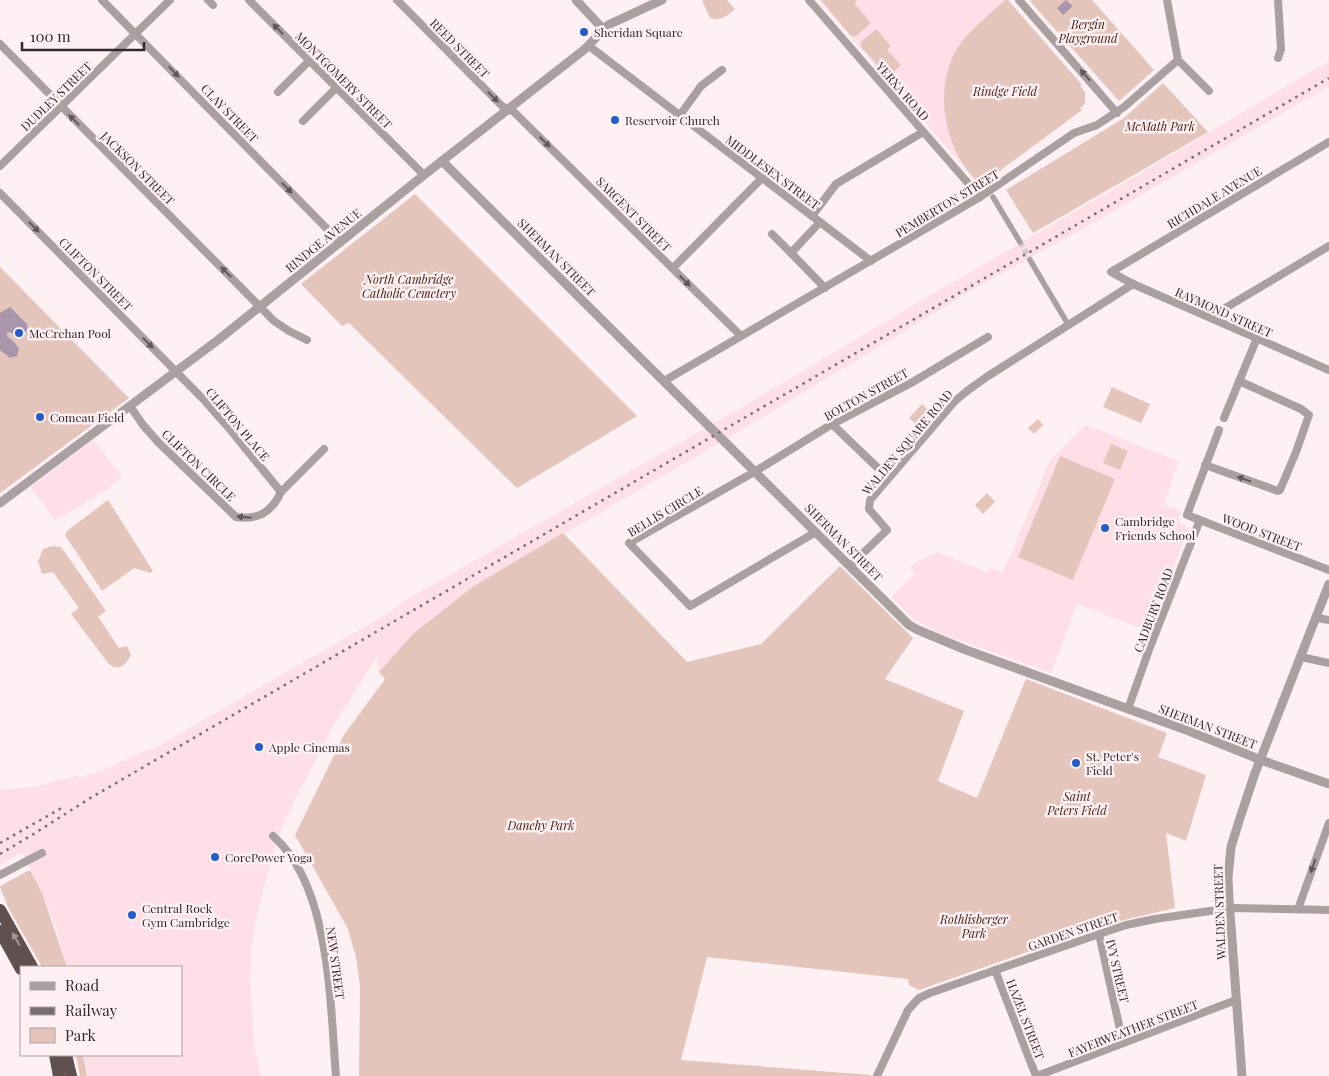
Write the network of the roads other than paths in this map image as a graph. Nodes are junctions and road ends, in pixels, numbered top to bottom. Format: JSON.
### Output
{"nodes":[{"id":1,"x":102,"y":0,"type":"edge"},
{"id":2,"x":170,"y":0,"type":"edge"},
{"id":3,"x":250,"y":0,"type":"edge"},
{"id":4,"x":397,"y":0,"type":"edge"},
{"id":5,"x":576,"y":0,"type":"edge"},
{"id":6,"x":662,"y":0,"type":"edge"},
{"id":7,"x":809,"y":0,"type":"edge"},
{"id":8,"x":1019,"y":0,"type":"edge"},
{"id":9,"x":1167,"y":0,"type":"edge"},
{"id":10,"x":1278,"y":0,"type":"edge"},
{"id":11,"x":586,"y":5,"type":"edge"},
{"id":12,"x":603,"y":29,"type":"junction"},
{"id":13,"x":136,"y":33,"type":"junction"},
{"id":14,"x":0,"y":44,"type":"edge"},
{"id":15,"x":589,"y":46,"type":"junction"},
{"id":16,"x":1278,"y":58,"type":"dead end"},
{"id":17,"x":1178,"y":60,"type":"junction"},
{"id":18,"x":310,"y":61,"type":"junction"},
{"id":19,"x":722,"y":70,"type":"dead end"},
{"id":20,"x":336,"y":88,"type":"junction"},
{"id":21,"x":1209,"y":91,"type":"dead end"},
{"id":22,"x":278,"y":92,"type":"dead end"},
{"id":23,"x":61,"y":106,"type":"junction"},
{"id":24,"x":509,"y":110,"type":"junction"},
{"id":25,"x":1117,"y":112,"type":"junction"},
{"id":26,"x":680,"y":115,"type":"junction"},
{"id":27,"x":303,"y":121,"type":"dead end"},
{"id":28,"x":923,"y":132,"type":"junction"},
{"id":29,"x":1329,"y":142,"type":"edge"},
{"id":30,"x":442,"y":162,"type":"junction"},
{"id":31,"x":0,"y":166,"type":"edge"},
{"id":32,"x":424,"y":175,"type":"junction"},
{"id":33,"x":762,"y":178,"type":"junction"},
{"id":34,"x":0,"y":193,"type":"edge"},
{"id":35,"x":993,"y":196,"type":"dead end"},
{"id":36,"x":980,"y":197,"type":"junction"},
{"id":37,"x":812,"y":216,"type":"junction"},
{"id":38,"x":820,"y":222,"type":"junction"},
{"id":39,"x":772,"y":234,"type":"dead end"},
{"id":40,"x":340,"y":242,"type":"junction"},
{"id":41,"x":1020,"y":242,"type":"tunnel mouth"},
{"id":42,"x":1329,"y":246,"type":"edge"},
{"id":43,"x":791,"y":253,"type":"junction"},
{"id":44,"x":1030,"y":260,"type":"tunnel mouth"},
{"id":45,"x":871,"y":261,"type":"junction"},
{"id":46,"x":673,"y":268,"type":"junction"},
{"id":47,"x":1111,"y":272,"type":"joint"},
{"id":48,"x":1133,"y":284,"type":"junction"},
{"id":49,"x":825,"y":288,"type":"junction"},
{"id":50,"x":260,"y":307,"type":"junction"},
{"id":51,"x":1215,"y":320,"type":"junction"},
{"id":52,"x":1069,"y":326,"type":"junction"},
{"id":53,"x":741,"y":336,"type":"junction"},
{"id":54,"x":988,"y":337,"type":"dead end"},
{"id":55,"x":1256,"y":338,"type":"junction"},
{"id":56,"x":307,"y":340,"type":"dead end"},
{"id":57,"x":1329,"y":370,"type":"edge"},
{"id":58,"x":176,"y":372,"type":"junction"},
{"id":59,"x":664,"y":381,"type":"junction"},
{"id":60,"x":1239,"y":381,"type":"junction"},
{"id":61,"x":130,"y":406,"type":"junction"},
{"id":62,"x":1224,"y":418,"type":"dead end"},
{"id":63,"x":833,"y":425,"type":"junction"},
{"id":64,"x":1219,"y":430,"type":"dead end"},
{"id":65,"x":324,"y":449,"type":"dead end"},
{"id":66,"x":1205,"y":464,"type":"junction"},
{"id":67,"x":756,"y":471,"type":"junction"},
{"id":68,"x":882,"y":472,"type":"dead end"},
{"id":69,"x":281,"y":492,"type":"junction"},
{"id":70,"x":0,"y":503,"type":"edge"},
{"id":71,"x":1200,"y":520,"type":"junction"},
{"id":72,"x":816,"y":532,"type":"junction"},
{"id":73,"x":850,"y":566,"type":"junction"},
{"id":74,"x":1329,"y":570,"type":"edge"},
{"id":75,"x":1329,"y":584,"type":"edge"},
{"id":76,"x":1317,"y":618,"type":"junction"},
{"id":77,"x":1329,"y":620,"type":"edge"},
{"id":78,"x":1301,"y":657,"type":"junction"},
{"id":79,"x":1329,"y":663,"type":"edge"},
{"id":80,"x":1128,"y":709,"type":"junction"},
{"id":81,"x":1261,"y":760,"type":"junction"},
{"id":82,"x":1329,"y":784,"type":"edge"},
{"id":83,"x":1329,"y":823,"type":"edge"},
{"id":84,"x":273,"y":836,"type":"dead end"},
{"id":85,"x":42,"y":853,"type":"dead end"},
{"id":86,"x":0,"y":875,"type":"edge"},
{"id":87,"x":1230,"y":908,"type":"junction"},
{"id":88,"x":1298,"y":909,"type":"junction"},
{"id":89,"x":0,"y":910,"type":"edge"},
{"id":90,"x":1329,"y":910,"type":"edge"},
{"id":91,"x":0,"y":931,"type":"edge"},
{"id":92,"x":1099,"y":934,"type":"junction"},
{"id":93,"x":31,"y":966,"type":"edge"},
{"id":94,"x":20,"y":967,"type":"edge"},
{"id":95,"x":995,"y":970,"type":"junction"},
{"id":96,"x":1236,"y":1000,"type":"junction"},
{"id":97,"x":1124,"y":1043,"type":"junction"},
{"id":98,"x":55,"y":1056,"type":"edge"},
{"id":99,"x":66,"y":1056,"type":"edge"},
{"id":100,"x":59,"y":1076,"type":"edge"},
{"id":101,"x":71,"y":1076,"type":"edge"},
{"id":102,"x":336,"y":1076,"type":"edge"},
{"id":103,"x":877,"y":1076,"type":"edge"},
{"id":104,"x":1037,"y":1076,"type":"edge"},
{"id":105,"x":1242,"y":1076,"type":"edge"}],
"edges":[{"from":1,"to":13,"type":"street","name":"CLAY STREET"},
{"from":2,"to":13,"type":"street","name":"DUDLEY STREET"},
{"from":18,"to":3,"type":"street","name":"MONTGOMERY STREET","one_way":true},
{"from":4,"to":24,"type":"street","name":"REED STREET","one_way":true},
{"from":5,"to":11,"type":"street"},
{"from":6,"to":12,"type":"street","name":"RINDGE AVENUE"},
{"from":7,"to":28,"type":"street","name":"YERXA ROAD"},
{"from":25,"to":8,"type":"street","one_way":true},
{"from":9,"to":17,"type":"street"},
{"from":10,"to":16,"type":"street"},
{"from":11,"to":12,"type":"street"},
{"from":12,"to":15,"type":"street","name":"RINDGE AVENUE"},
{"from":13,"to":23,"type":"street","name":"DUDLEY STREET"},
{"from":13,"to":40,"type":"street","name":"CLAY STREET","one_way":true},
{"from":14,"to":23,"type":"street","name":"JACKSON STREET"},
{"from":15,"to":24,"type":"street","name":"RINDGE AVENUE"},
{"from":15,"to":26,"type":"street","name":"MIDDLESEX STREET"},
{"from":17,"to":21,"type":"street"},
{"from":17,"to":25,"type":"street","name":"PEMBERTON STREET"},
{"from":18,"to":20,"type":"street","name":"MONTGOMERY STREET"},
{"from":18,"to":22,"type":"street"},
{"from":19,"to":26,"type":"street"},
{"from":20,"to":27,"type":"street"},
{"from":20,"to":32,"type":"street","name":"MONTGOMERY STREET"},
{"from":23,"to":31,"type":"street","name":"DUDLEY STREET"},
{"from":50,"to":23,"type":"street","name":"JACKSON STREET","one_way":true},
{"from":24,"to":30,"type":"street","name":"RINDGE AVENUE"},
{"from":24,"to":46,"type":"street","name":"SARGENT STREET","one_way":true},
{"from":25,"to":36,"type":"street","name":"PEMBERTON STREET"},
{"from":26,"to":33,"type":"street","name":"MIDDLESEX STREET"},
{"from":28,"to":36,"type":"street","name":"YERXA ROAD"},
{"from":28,"to":37,"type":"street"},
{"from":29,"to":47,"type":"street","name":"RICHDALE AVENUE"},
{"from":30,"to":32,"type":"street","name":"RINDGE AVENUE"},
{"from":30,"to":59,"type":"street","name":"SHERMAN STREET"},
{"from":32,"to":40,"type":"street","name":"RINDGE AVENUE"},
{"from":33,"to":37,"type":"street","name":"MIDDLESEX STREET"},
{"from":33,"to":46,"type":"street"},
{"from":34,"to":58,"type":"street","name":"CLIFTON STREET","one_way":true},
{"from":35,"to":41,"type":"street"},
{"from":36,"to":45,"type":"street","name":"PEMBERTON STREET"},
{"from":37,"to":38,"type":"street","name":"MIDDLESEX STREET"},
{"from":38,"to":43,"type":"street"},
{"from":38,"to":45,"type":"street","name":"MIDDLESEX STREET"},
{"from":39,"to":43,"type":"street"},
{"from":40,"to":50,"type":"street","name":"RINDGE AVENUE"},
{"from":42,"to":51,"type":"street"},
{"from":43,"to":49,"type":"street"},
{"from":44,"to":52,"type":"street"},
{"from":45,"to":49,"type":"street","name":"PEMBERTON STREET"},
{"from":46,"to":53,"type":"street","name":"SARGENT STREET","one_way":true},
{"from":47,"to":48,"type":"street","name":"RAYMOND STREET"},
{"from":48,"to":51,"type":"street","name":"RAYMOND STREET"},
{"from":48,"to":52,"type":"street","name":"WALDEN SQUARE ROAD"},
{"from":49,"to":53,"type":"street","name":"PEMBERTON STREET"},
{"from":50,"to":56,"type":"street","name":"JACKSON STREET"},
{"from":50,"to":58,"type":"street","name":"RINDGE AVENUE"},
{"from":51,"to":55,"type":"street","name":"RAYMOND STREET"},
{"from":52,"to":73,"type":"street","name":"WALDEN SQUARE ROAD"},
{"from":53,"to":59,"type":"street","name":"PEMBERTON STREET"},
{"from":54,"to":63,"type":"street","name":"BOLTON STREET"},
{"from":55,"to":57,"type":"street","name":"RAYMOND STREET"},
{"from":55,"to":60,"type":"street"},
{"from":58,"to":61,"type":"street","name":"RINDGE AVENUE"},
{"from":58,"to":69,"type":"street","name":"CLIFTON PLACE"},
{"from":59,"to":67,"type":"street","name":"SHERMAN STREET"},
{"from":60,"to":62,"type":"street"},
{"from":60,"to":66,"type":"street","one_way":true},
{"from":69,"to":61,"type":"street","name":"CLIFTON CIRCLE","one_way":true},
{"from":61,"to":70,"type":"street","name":"RINDGE AVENUE"},
{"from":63,"to":67,"type":"street","name":"BOLTON STREET"},
{"from":63,"to":68,"type":"street"},
{"from":64,"to":66,"type":"street"},
{"from":65,"to":69,"type":"street","name":"CLIFTON CIRCLE"},
{"from":66,"to":71,"type":"street","name":"WOOD STREET"},
{"from":67,"to":72,"type":"street","name":"SHERMAN STREET"},
{"from":67,"to":72,"type":"street","name":"BELLIS CIRCLE"},
{"from":71,"to":74,"type":"street","name":"WOOD STREET"},
{"from":71,"to":80,"type":"street","name":"CADBURY ROAD"},
{"from":72,"to":73,"type":"street","name":"SHERMAN STREET"},
{"from":73,"to":80,"type":"street","name":"SHERMAN STREET"},
{"from":75,"to":76,"type":"street","name":"WALDEN STREET"},
{"from":76,"to":77,"type":"street"},
{"from":76,"to":78,"type":"street","name":"WALDEN STREET"},
{"from":78,"to":79,"type":"street"},
{"from":78,"to":81,"type":"street","name":"WALDEN STREET"},
{"from":80,"to":81,"type":"street","name":"SHERMAN STREET"},
{"from":81,"to":82,"type":"street","name":"SHERMAN STREET"},
{"from":81,"to":87,"type":"street","name":"WALDEN STREET"},
{"from":83,"to":88,"type":"street","one_way":true},
{"from":84,"to":102,"type":"street","name":"NEW STREET"},
{"from":85,"to":86,"type":"street"},
{"from":87,"to":88,"type":"street","name":"GARDEN STREET"},
{"from":87,"to":92,"type":"street","name":"GARDEN STREET"},
{"from":87,"to":96,"type":"street","name":"WALDEN STREET"},
{"from":88,"to":90,"type":"street","name":"GARDEN STREET"},
{"from":93,"to":89,"type":"highway","one_way":true},
{"from":91,"to":94,"type":"highway"},
{"from":92,"to":95,"type":"street","name":"GARDEN STREET"},
{"from":92,"to":97,"type":"street","name":"IVY STREET"},
{"from":95,"to":103,"type":"street","name":"GARDEN STREET"},
{"from":95,"to":104,"type":"street","name":"HAZEL STREET"},
{"from":96,"to":97,"type":"street","name":"FAYERWEATHER STREET"},
{"from":96,"to":105,"type":"street","name":"WALDEN STREET"},
{"from":97,"to":104,"type":"street","name":"FAYERWEATHER STREET"},
{"from":98,"to":100,"type":"highway"},
{"from":99,"to":101,"type":"highway"}]}
